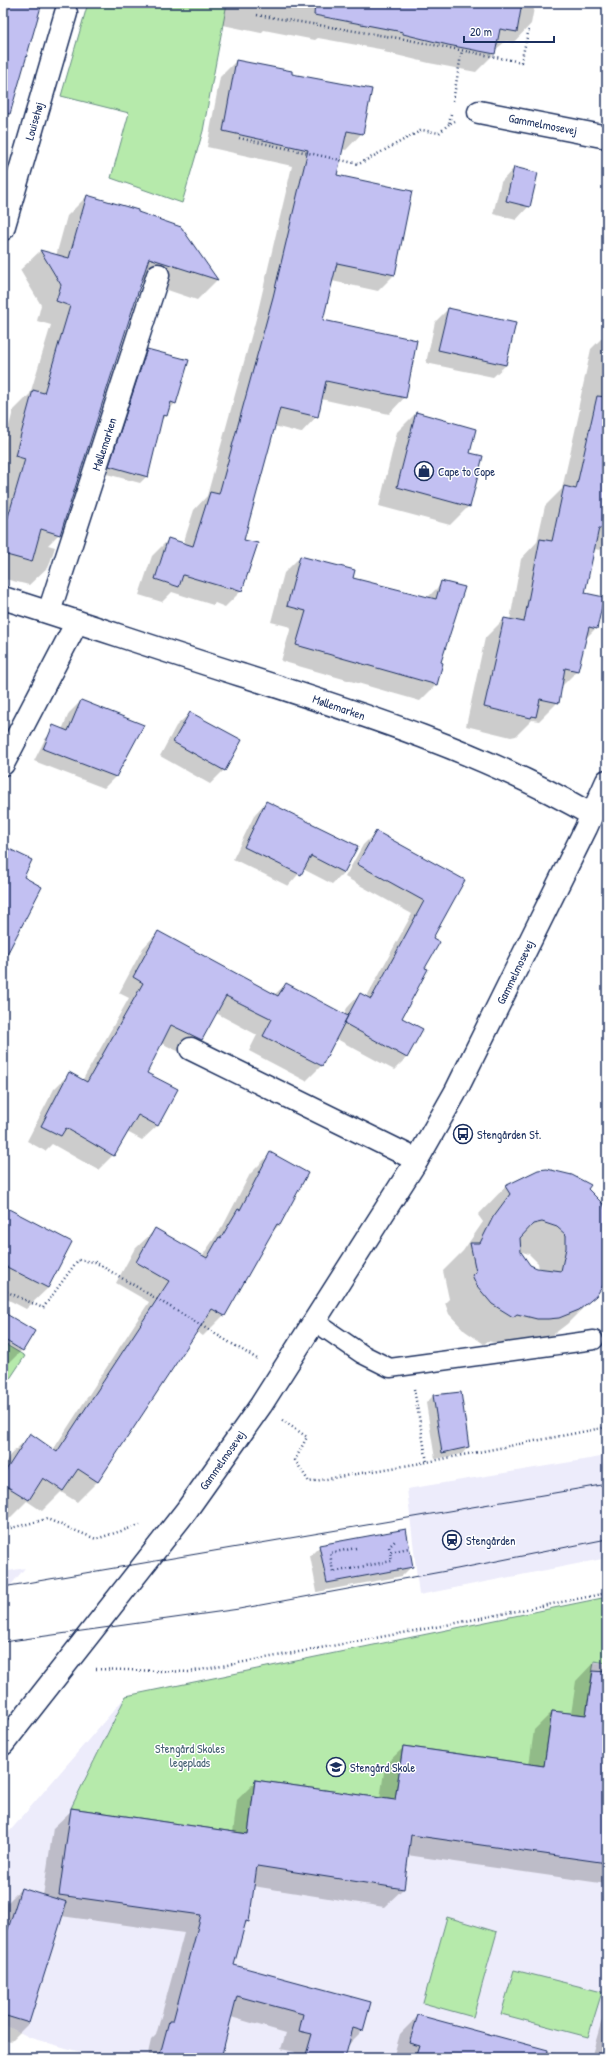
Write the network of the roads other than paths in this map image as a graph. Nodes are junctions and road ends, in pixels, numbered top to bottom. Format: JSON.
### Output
{"nodes":[{"id":1,"x":66,"y":13,"type":"dead end"},
{"id":2,"x":479,"y":112,"type":"dead end"},
{"id":3,"x":607,"y":137,"type":"edge"},
{"id":4,"x":3,"y":229,"type":"edge"},
{"id":5,"x":158,"y":275,"type":"dead end"},
{"id":6,"x":3,"y":598,"type":"edge"},
{"id":7,"x":49,"y":612,"type":"junction"},
{"id":8,"x":77,"y":622,"type":"junction"},
{"id":9,"x":3,"y":764,"type":"edge"},
{"id":10,"x":607,"y":781,"type":"edge"},
{"id":11,"x":592,"y":815,"type":"junction"},
{"id":12,"x":191,"y":1049,"type":"dead end"},
{"id":13,"x":417,"y":1160,"type":"junction"},
{"id":14,"x":314,"y":1321,"type":"junction"},
{"id":15,"x":594,"y":1340,"type":"dead end"},
{"id":16,"x":3,"y":1744,"type":"edge"}],
"edges":[{"from":1,"to":4,"type":"street","name":"Louisehøj"},
{"from":2,"to":3,"type":"street","name":"Gammelmosevej"},
{"from":5,"to":7,"type":"street","name":"Møllemarken"},
{"from":6,"to":7,"type":"street","name":"Møllemarken"},
{"from":7,"to":8,"type":"street","name":"Møllemarken"},
{"from":8,"to":9,"type":"street"},
{"from":8,"to":11,"type":"street","name":"Møllemarken"},
{"from":10,"to":11,"type":"street","name":"Gammelmosevej"},
{"from":11,"to":13,"type":"street","name":"Gammelmosevej"},
{"from":12,"to":13,"type":"street"},
{"from":13,"to":14,"type":"street","name":"Gammelmosevej"},
{"from":14,"to":15,"type":"lane"},
{"from":14,"to":16,"type":"street","name":"Gammelmosevej"}]}
